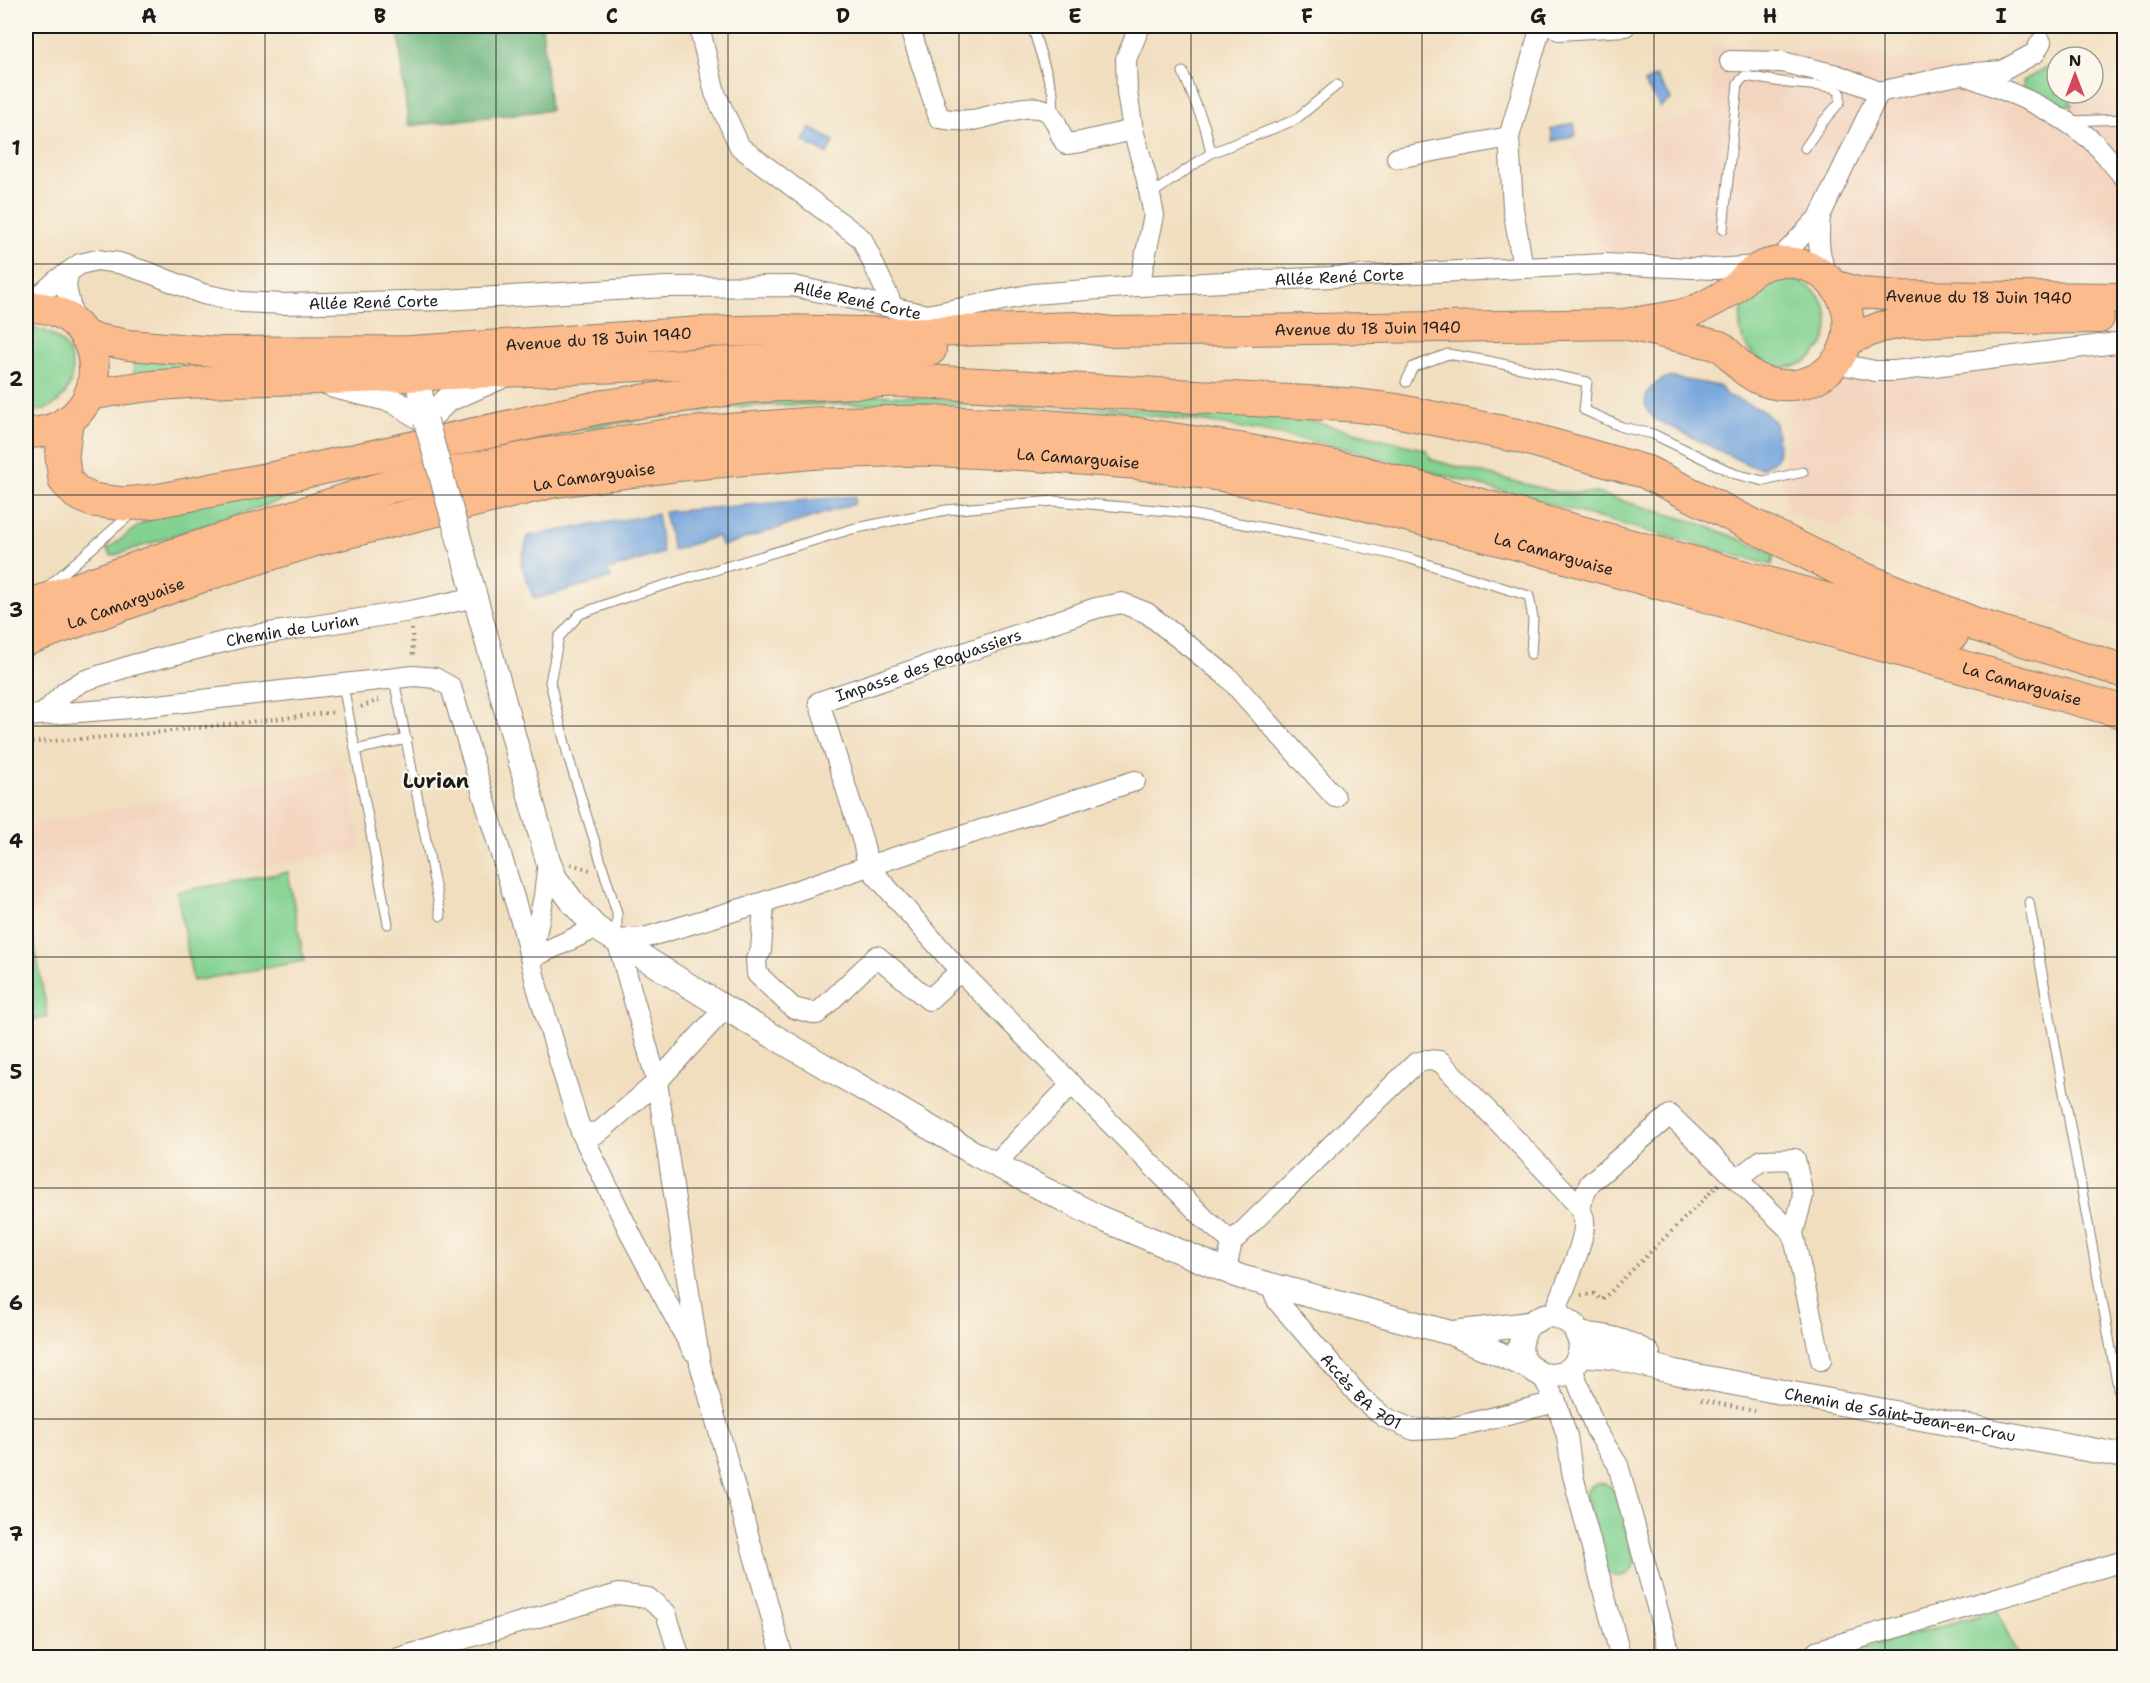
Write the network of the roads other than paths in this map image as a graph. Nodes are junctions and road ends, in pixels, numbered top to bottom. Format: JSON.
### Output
{"nodes":[{"id":1,"x":699,"y":26,"type":"edge"},
{"id":2,"x":909,"y":26,"type":"edge"},
{"id":3,"x":1032,"y":26,"type":"edge"},
{"id":4,"x":1140,"y":26,"type":"edge"},
{"id":5,"x":1541,"y":26,"type":"edge"},
{"id":6,"x":1552,"y":26,"type":"edge"},
{"id":7,"x":1625,"y":26,"type":"edge"},
{"id":8,"x":2042,"y":42,"type":"dead end"},
{"id":9,"x":1730,"y":61,"type":"dead end"},
{"id":10,"x":1183,"y":72,"type":"dead end"},
{"id":11,"x":1962,"y":74,"type":"junction"},
{"id":12,"x":1337,"y":85,"type":"dead end"},
{"id":13,"x":1879,"y":92,"type":"junction"},
{"id":14,"x":1054,"y":118,"type":"junction"},
{"id":15,"x":2124,"y":119,"type":"edge"},
{"id":16,"x":2065,"y":121,"type":"junction"},
{"id":17,"x":1133,"y":130,"type":"junction"},
{"id":18,"x":1509,"y":137,"type":"junction"},
{"id":19,"x":1805,"y":148,"type":"dead end"},
{"id":20,"x":1211,"y":153,"type":"junction"},
{"id":21,"x":1397,"y":158,"type":"dead end"},
{"id":22,"x":2124,"y":177,"type":"edge"},
{"id":23,"x":1150,"y":195,"type":"junction"},
{"id":24,"x":1820,"y":216,"type":"junction"},
{"id":25,"x":1723,"y":229,"type":"dead end"},
{"id":26,"x":1770,"y":264,"type":"junction"},
{"id":27,"x":1523,"y":268,"type":"junction"},
{"id":28,"x":68,"y":273,"type":"junction"},
{"id":29,"x":1832,"y":281,"type":"junction"},
{"id":30,"x":1139,"y":286,"type":"junction"},
{"id":31,"x":1736,"y":287,"type":"junction"},
{"id":32,"x":2124,"y":298,"type":"edge"},
{"id":33,"x":887,"y":306,"type":"junction"},
{"id":34,"x":26,"y":307,"type":"edge"},
{"id":35,"x":2124,"y":317,"type":"edge"},
{"id":36,"x":1624,"y":324,"type":"junction"},
{"id":37,"x":80,"y":330,"type":"junction"},
{"id":38,"x":1113,"y":332,"type":"junction"},
{"id":39,"x":2124,"y":342,"type":"edge"},
{"id":40,"x":1841,"y":352,"type":"junction"},
{"id":41,"x":1732,"y":355,"type":"junction"},
{"id":42,"x":414,"y":363,"type":"junction"},
{"id":43,"x":509,"y":373,"type":"junction"},
{"id":44,"x":303,"y":381,"type":"junction"},
{"id":45,"x":1406,"y":382,"type":"dead end"},
{"id":46,"x":90,"y":396,"type":"junction"},
{"id":47,"x":426,"y":421,"type":"junction"},
{"id":48,"x":66,"y":423,"type":"junction"},
{"id":49,"x":26,"y":433,"type":"edge"},
{"id":50,"x":1803,"y":472,"type":"dead end"},
{"id":51,"x":146,"y":502,"type":"junction"},
{"id":52,"x":412,"y":514,"type":"junction"},
{"id":53,"x":476,"y":597,"type":"junction"},
{"id":54,"x":26,"y":607,"type":"edge"},
{"id":55,"x":26,"y":639,"type":"edge"},
{"id":56,"x":26,"y":654,"type":"edge"},
{"id":57,"x":1531,"y":654,"type":"dead end"},
{"id":58,"x":2124,"y":669,"type":"edge"},
{"id":59,"x":394,"y":679,"type":"junction"},
{"id":60,"x":2124,"y":681,"type":"edge"},
{"id":61,"x":344,"y":685,"type":"junction"},
{"id":62,"x":2124,"y":712,"type":"edge"},
{"id":63,"x":34,"y":715,"type":"edge"},
{"id":64,"x":407,"y":739,"type":"junction"},
{"id":65,"x":355,"y":750,"type":"junction"},
{"id":66,"x":1135,"y":781,"type":"dead end"},
{"id":67,"x":1335,"y":796,"type":"dead end"},
{"id":68,"x":557,"y":861,"type":"junction"},
{"id":69,"x":868,"y":866,"type":"junction"},
{"id":70,"x":764,"y":902,"type":"junction"},
{"id":71,"x":2029,"y":902,"type":"dead end"},
{"id":72,"x":441,"y":916,"type":"dead end"},
{"id":73,"x":388,"y":924,"type":"dead end"},
{"id":74,"x":606,"y":934,"type":"junction"},
{"id":75,"x":531,"y":958,"type":"junction"},
{"id":76,"x":960,"y":971,"type":"junction"},
{"id":77,"x":725,"y":1008,"type":"junction"},
{"id":78,"x":657,"y":1082,"type":"junction"},
{"id":79,"x":1072,"y":1084,"type":"junction"},
{"id":80,"x":581,"y":1132,"type":"junction"},
{"id":81,"x":995,"y":1164,"type":"junction"},
{"id":82,"x":1735,"y":1177,"type":"junction"},
{"id":83,"x":1579,"y":1206,"type":"junction"},
{"id":84,"x":1793,"y":1233,"type":"junction"},
{"id":85,"x":1232,"y":1242,"type":"junction"},
{"id":86,"x":1226,"y":1270,"type":"junction"},
{"id":87,"x":1271,"y":1286,"type":"junction"},
{"id":88,"x":1553,"y":1316,"type":"junction"},
{"id":89,"x":1529,"y":1324,"type":"junction"},
{"id":90,"x":1451,"y":1333,"type":"junction"},
{"id":91,"x":1577,"y":1352,"type":"junction"},
{"id":92,"x":1821,"y":1360,"type":"dead end"},
{"id":93,"x":700,"y":1364,"type":"junction"},
{"id":94,"x":1534,"y":1371,"type":"junction"},
{"id":95,"x":1556,"y":1402,"type":"junction"},
{"id":96,"x":2124,"y":1420,"type":"edge"},
{"id":97,"x":2124,"y":1456,"type":"edge"},
{"id":98,"x":2124,"y":1561,"type":"edge"},
{"id":99,"x":398,"y":1658,"type":"edge"},
{"id":100,"x":680,"y":1658,"type":"edge"},
{"id":101,"x":783,"y":1658,"type":"edge"},
{"id":102,"x":1621,"y":1658,"type":"edge"},
{"id":103,"x":1671,"y":1658,"type":"edge"},
{"id":104,"x":1810,"y":1658,"type":"edge"}],
"edges":[{"from":1,"to":33,"type":"street"},
{"from":2,"to":14,"type":"street"},
{"from":3,"to":14,"type":"lane"},
{"from":4,"to":17,"type":"street"},
{"from":5,"to":18,"type":"street"},
{"from":6,"to":7,"type":"street"},
{"from":8,"to":11,"type":"street"},
{"from":9,"to":13,"type":"street"},
{"from":10,"to":20,"type":"lane"},
{"from":11,"to":13,"type":"street"},
{"from":11,"to":16,"type":"street"},
{"from":12,"to":20,"type":"lane"},
{"from":13,"to":24,"type":"street"},
{"from":14,"to":17,"type":"street"},
{"from":15,"to":16,"type":"lane"},
{"from":16,"to":22,"type":"street"},
{"from":17,"to":23,"type":"street"},
{"from":18,"to":21,"type":"street"},
{"from":18,"to":27,"type":"street"},
{"from":19,"to":25,"type":"lane"},
{"from":20,"to":23,"type":"lane"},
{"from":23,"to":30,"type":"street"},
{"from":24,"to":26,"type":"street"},
{"from":24,"to":29,"type":"street"},
{"from":26,"to":27,"type":"street","name":"Allée René Corte"},
{"from":26,"to":29,"type":"main road","name":"Avenue du 18 Juin 1940"},
{"from":26,"to":31,"type":"main road","name":"Avenue du 18 Juin 1940"},
{"from":27,"to":30,"type":"street","name":"Allée René Corte"},
{"from":28,"to":33,"type":"street","name":"Allée René Corte"},
{"from":28,"to":34,"type":"street","name":"Allée René Corte"},
{"from":28,"to":37,"type":"street"},
{"from":29,"to":32,"type":"main road","name":"Avenue du 18 Juin 1940"},
{"from":29,"to":40,"type":"main road"},
{"from":30,"to":33,"type":"street","name":"Allée René Corte"},
{"from":31,"to":36,"type":"main road","name":"Avenue du 18 Juin 1940"},
{"from":31,"to":41,"type":"main road"},
{"from":34,"to":37,"type":"main road","name":"Avenue du 18 Juin 1940"},
{"from":35,"to":40,"type":"main road","name":"Avenue du 18 Juin 1940"},
{"from":36,"to":38,"type":"main road","name":"Avenue du 18 Juin 1940"},
{"from":36,"to":41,"type":"main road","name":"Avenue du 18 Juin 1940"},
{"from":37,"to":42,"type":"main road","name":"Avenue du 18 Juin 1940"},
{"from":37,"to":46,"type":"main road"},
{"from":38,"to":42,"type":"main road","name":"Avenue du 18 Juin 1940"},
{"from":38,"to":43,"type":"main road","name":"Avenue du 18 Juin 1940"},
{"from":39,"to":40,"type":"street"},
{"from":40,"to":41,"type":"main road","name":"Avenue du 18 Juin 1940"},
{"from":42,"to":43,"type":"main road","name":"Avenue du 18 Juin 1940"},
{"from":42,"to":44,"type":"main road","name":"Avenue du 18 Juin 1940"},
{"from":42,"to":47,"type":"street"},
{"from":43,"to":47,"type":"street"},
{"from":44,"to":46,"type":"main road","name":"Avenue du 18 Juin 1940"},
{"from":44,"to":47,"type":"street"},
{"from":45,"to":50,"type":"lane"},
{"from":46,"to":48,"type":"main road"},
{"from":47,"to":53,"type":"street","bridge":true},
{"from":48,"to":49,"type":"main road"},
{"from":48,"to":51,"type":"highway"},
{"from":51,"to":54,"type":"lane"},
{"from":51,"to":58,"type":"highway"},
{"from":52,"to":55,"type":"highway","name":"La Camarguaise"},
{"from":52,"to":56,"type":"highway"},
{"from":52,"to":62,"type":"highway","name":"La Camarguaise"},
{"from":53,"to":63,"type":"street","name":"Chemin de Lurian"},
{"from":53,"to":68,"type":"street"},
{"from":54,"to":60,"type":"highway","name":"La Camarguaise"},
{"from":57,"to":74,"type":"lane"},
{"from":59,"to":61,"type":"street"},
{"from":59,"to":64,"type":"lane"},
{"from":59,"to":75,"type":"street"},
{"from":61,"to":63,"type":"street"},
{"from":61,"to":65,"type":"lane"},
{"from":64,"to":65,"type":"lane"},
{"from":64,"to":72,"type":"lane"},
{"from":65,"to":73,"type":"lane"},
{"from":66,"to":69,"type":"street"},
{"from":67,"to":69,"type":"street","name":"Impasse des Roquassiers"},
{"from":68,"to":74,"type":"street"},
{"from":68,"to":75,"type":"street"},
{"from":69,"to":70,"type":"street"},
{"from":69,"to":76,"type":"street"},
{"from":70,"to":74,"type":"street"},
{"from":70,"to":76,"type":"street"},
{"from":71,"to":96,"type":"lane"},
{"from":74,"to":75,"type":"street"},
{"from":74,"to":77,"type":"street"},
{"from":74,"to":78,"type":"street"},
{"from":75,"to":80,"type":"street"},
{"from":76,"to":79,"type":"street"},
{"from":77,"to":78,"type":"street"},
{"from":77,"to":81,"type":"street"},
{"from":78,"to":80,"type":"street"},
{"from":78,"to":93,"type":"street"},
{"from":79,"to":81,"type":"street"},
{"from":79,"to":85,"type":"street"},
{"from":80,"to":93,"type":"street"},
{"from":81,"to":86,"type":"street"},
{"from":82,"to":83,"type":"street"},
{"from":82,"to":84,"type":"street"},
{"from":82,"to":84,"type":"street"},
{"from":83,"to":85,"type":"street"},
{"from":83,"to":88,"type":"street"},
{"from":84,"to":92,"type":"street"},
{"from":85,"to":86,"type":"street"},
{"from":86,"to":87,"type":"street"},
{"from":87,"to":90,"type":"street"},
{"from":87,"to":95,"type":"street","name":"Accès BA 701"},
{"from":88,"to":89,"type":"street"},
{"from":88,"to":91,"type":"street"},
{"from":89,"to":90,"type":"street"},
{"from":89,"to":94,"type":"street"},
{"from":90,"to":94,"type":"street"},
{"from":91,"to":94,"type":"street"},
{"from":91,"to":97,"type":"street","name":"Chemin de Saint-Jean-en-Crau"},
{"from":91,"to":103,"type":"street"},
{"from":93,"to":101,"type":"street"},
{"from":94,"to":95,"type":"street"},
{"from":95,"to":102,"type":"street"},
{"from":98,"to":104,"type":"street"},
{"from":99,"to":100,"type":"street"}]}
